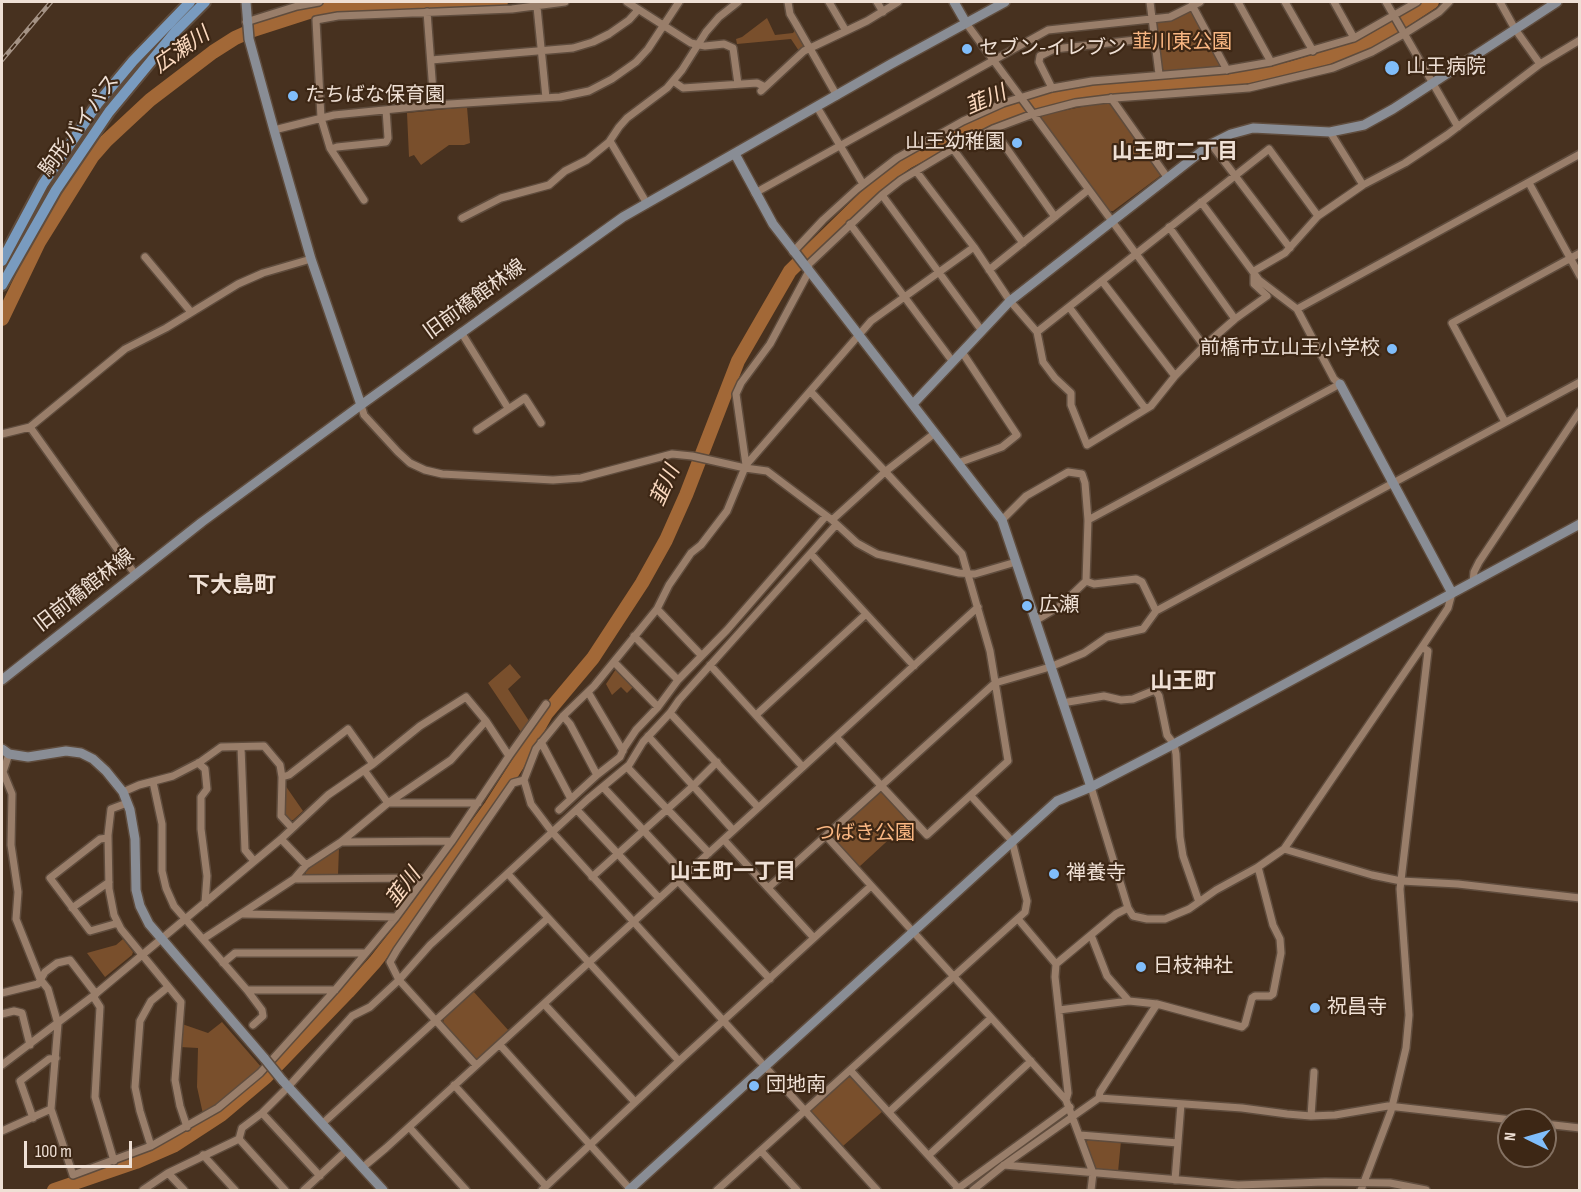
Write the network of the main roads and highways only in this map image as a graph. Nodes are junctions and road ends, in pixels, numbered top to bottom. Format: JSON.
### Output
{"nodes":[{"id":1,"x":190,"y":2,"type":"edge"},
{"id":2,"x":205,"y":2,"type":"edge"},
{"id":3,"x":2,"y":261,"type":"edge"},
{"id":4,"x":2,"y":285,"type":"edge"}],
"edges":[{"from":1,"to":3,"type":"main road","name":"駒形バイパス"},
{"from":2,"to":4,"type":"main road","name":"駒形バイパス"}]}
